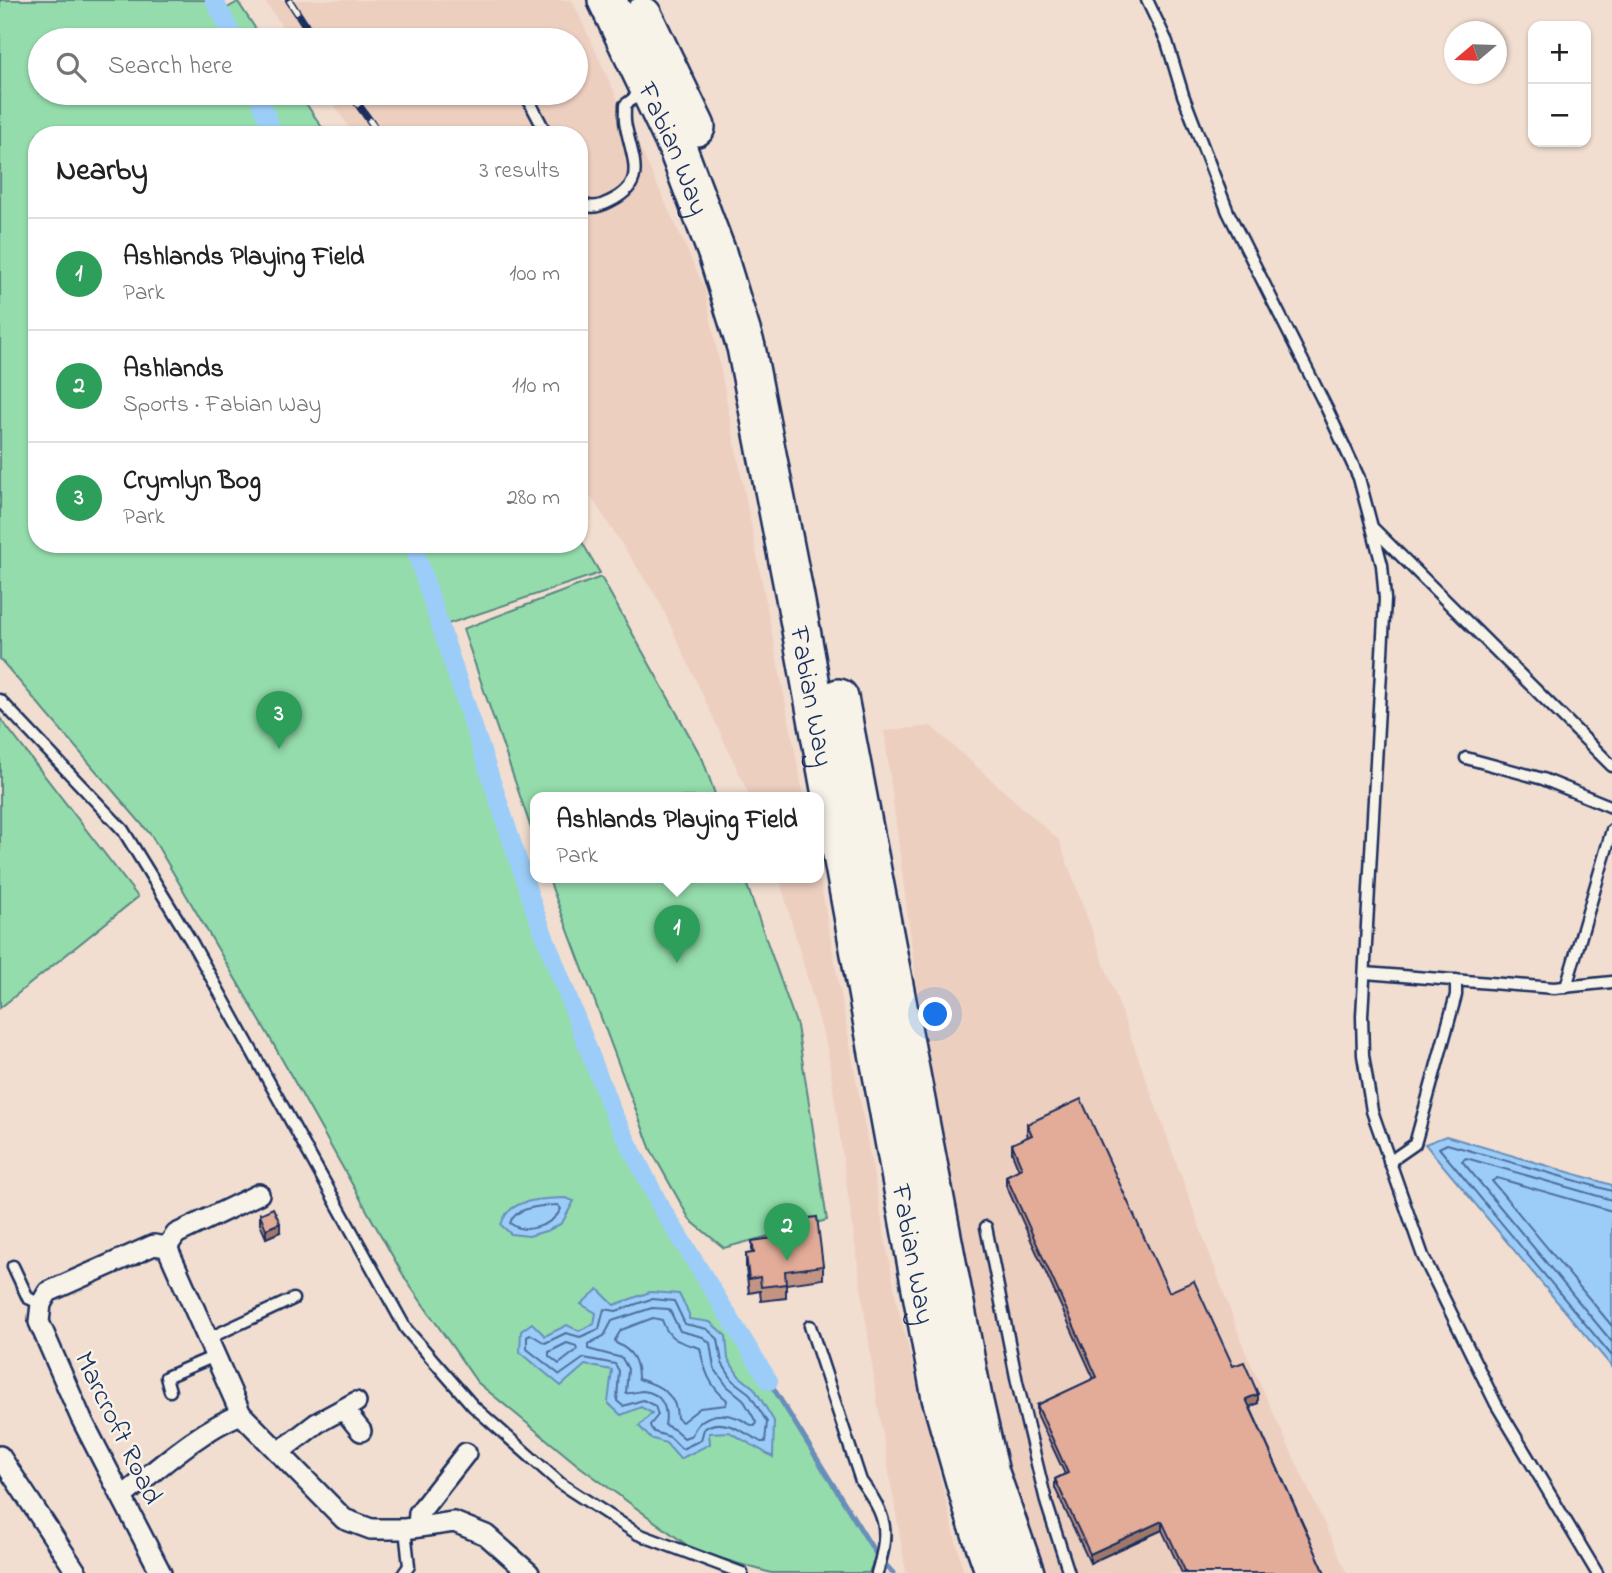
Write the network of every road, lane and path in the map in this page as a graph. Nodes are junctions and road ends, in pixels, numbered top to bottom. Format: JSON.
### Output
{"nodes":[{"id":1,"x":607,"y":0,"type":"edge"},
{"id":2,"x":635,"y":0,"type":"edge"},
{"id":3,"x":1147,"y":0,"type":"edge"},
{"id":4,"x":649,"y":89,"type":"junction"},
{"id":5,"x":531,"y":105,"type":"edge"},
{"id":6,"x":542,"y":126,"type":"edge"},
{"id":7,"x":588,"y":205,"type":"edge"},
{"id":8,"x":1374,"y":529,"type":"junction"},
{"id":9,"x":807,"y":594,"type":"junction"},
{"id":10,"x":0,"y":700,"type":"edge"},
{"id":11,"x":1466,"y":758,"type":"dead end"},
{"id":12,"x":1612,"y":766,"type":"edge"},
{"id":13,"x":1612,"y":807,"type":"edge"},
{"id":14,"x":1612,"y":830,"type":"edge"},
{"id":15,"x":1365,"y":973,"type":"junction"},
{"id":16,"x":1456,"y":981,"type":"junction"},
{"id":17,"x":1612,"y":982,"type":"edge"},
{"id":18,"x":1566,"y":987,"type":"junction"},
{"id":19,"x":1389,"y":1162,"type":"junction"},
{"id":20,"x":259,"y":1194,"type":"dead end"},
{"id":21,"x":986,"y":1227,"type":"dead end"},
{"id":22,"x":167,"y":1247,"type":"junction"},
{"id":23,"x":13,"y":1266,"type":"dead end"},
{"id":24,"x":293,"y":1299,"type":"dead end"},
{"id":25,"x":41,"y":1304,"type":"junction"},
{"id":26,"x":810,"y":1326,"type":"dead end"},
{"id":27,"x":210,"y":1347,"type":"junction"},
{"id":28,"x":170,"y":1391,"type":"dead end"},
{"id":29,"x":242,"y":1414,"type":"junction"},
{"id":30,"x":361,"y":1431,"type":"dead end"},
{"id":31,"x":279,"y":1452,"type":"junction"},
{"id":32,"x":466,"y":1453,"type":"dead end"},
{"id":33,"x":0,"y":1456,"type":"edge"},
{"id":34,"x":122,"y":1496,"type":"junction"},
{"id":35,"x":411,"y":1528,"type":"junction"},
{"id":36,"x":77,"y":1573,"type":"edge"},
{"id":37,"x":161,"y":1573,"type":"edge"},
{"id":38,"x":404,"y":1573,"type":"edge"},
{"id":39,"x":528,"y":1573,"type":"edge"},
{"id":40,"x":742,"y":1573,"type":"edge"},
{"id":41,"x":877,"y":1573,"type":"edge"},
{"id":42,"x":995,"y":1573,"type":"edge"},
{"id":43,"x":1025,"y":1573,"type":"edge"},
{"id":44,"x":1069,"y":1573,"type":"edge"},
{"id":45,"x":1597,"y":1573,"type":"edge"}],
"edges":[{"from":1,"to":4,"type":"highway","name":"Fabian Way"},
{"from":2,"to":9,"type":"highway","name":"Fabian Way"},
{"from":3,"to":8,"type":"lane"},
{"from":4,"to":7,"type":"lane"},
{"from":4,"to":9,"type":"highway","name":"Fabian Way"},
{"from":5,"to":6,"type":"lane"},
{"from":8,"to":12,"type":"lane"},
{"from":8,"to":15,"type":"lane"},
{"from":9,"to":42,"type":"highway","name":"Fabian Way"},
{"from":9,"to":43,"type":"highway","name":"Fabian Way"},
{"from":10,"to":40,"type":"lane"},
{"from":11,"to":13,"type":"lane"},
{"from":14,"to":18,"type":"lane"},
{"from":15,"to":16,"type":"lane"},
{"from":15,"to":19,"type":"lane"},
{"from":16,"to":18,"type":"lane"},
{"from":16,"to":19,"type":"lane"},
{"from":17,"to":18,"type":"lane"},
{"from":19,"to":45,"type":"lane"},
{"from":20,"to":22,"type":"street"},
{"from":21,"to":44,"type":"lane"},
{"from":22,"to":25,"type":"street"},
{"from":22,"to":27,"type":"street"},
{"from":23,"to":25,"type":"lane"},
{"from":24,"to":27,"type":"lane"},
{"from":25,"to":34,"type":"street","name":"Marcroft Road"},
{"from":26,"to":41,"type":"lane"},
{"from":27,"to":28,"type":"lane"},
{"from":27,"to":29,"type":"street"},
{"from":29,"to":31,"type":"street"},
{"from":29,"to":34,"type":"street"},
{"from":30,"to":31,"type":"street"},
{"from":31,"to":35,"type":"street"},
{"from":32,"to":35,"type":"street"},
{"from":33,"to":36,"type":"street"},
{"from":34,"to":37,"type":"street","name":"Marcroft Road"},
{"from":35,"to":38,"type":"lane"},
{"from":35,"to":39,"type":"street"}]}
